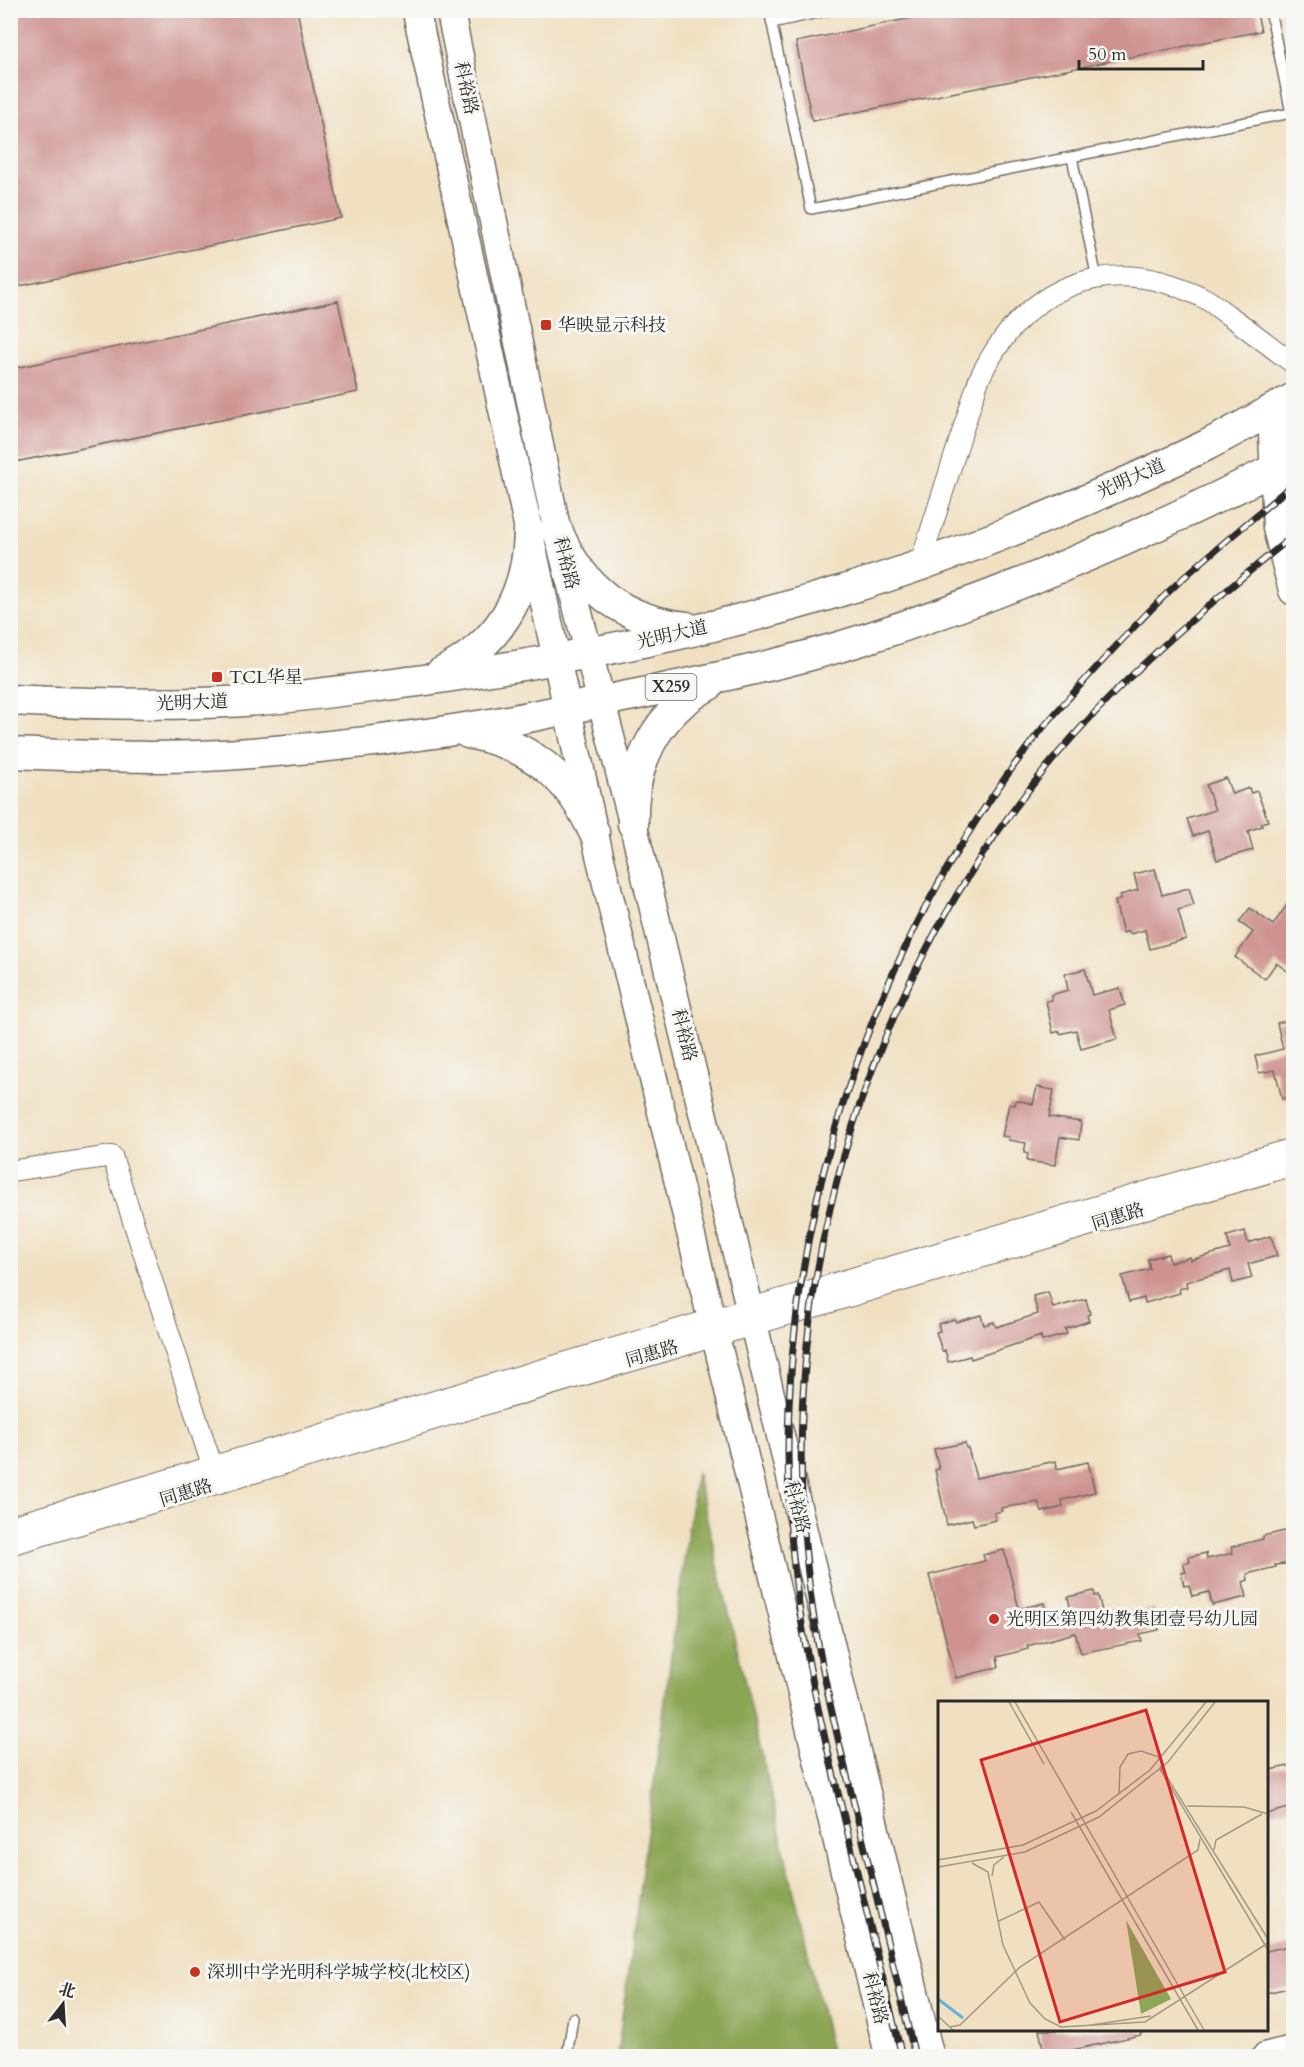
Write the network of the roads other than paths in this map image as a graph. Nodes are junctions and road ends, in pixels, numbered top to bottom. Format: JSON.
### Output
{"nodes":[{"id":1,"x":416,"y":10,"type":"edge"},
{"id":2,"x":450,"y":10,"type":"edge"},
{"id":3,"x":769,"y":10,"type":"edge"},
{"id":4,"x":832,"y":10,"type":"edge"},
{"id":5,"x":1270,"y":10,"type":"edge"},
{"id":6,"x":772,"y":23,"type":"junction"},
{"id":7,"x":1072,"y":157,"type":"junction"},
{"id":8,"x":1097,"y":279,"type":"junction"},
{"id":9,"x":1293,"y":364,"type":"edge"},
{"id":10,"x":1283,"y":404,"type":"edge"},
{"id":11,"x":1287,"y":461,"type":"edge"},
{"id":12,"x":543,"y":531,"type":"junction"},
{"id":13,"x":920,"y":564,"type":"junction"},
{"id":14,"x":1293,"y":590,"type":"edge"},
{"id":15,"x":721,"y":624,"type":"junction"},
{"id":16,"x":589,"y":654,"type":"junction"},
{"id":17,"x":557,"y":660,"type":"junction"},
{"id":18,"x":734,"y":675,"type":"junction"},
{"id":19,"x":421,"y":680,"type":"junction"},
{"id":20,"x":10,"y":700,"type":"edge"},
{"id":21,"x":601,"y":702,"type":"junction"},
{"id":22,"x":567,"y":709,"type":"junction"},
{"id":23,"x":431,"y":732,"type":"junction"},
{"id":24,"x":10,"y":753,"type":"edge"},
{"id":25,"x":633,"y":824,"type":"junction"},
{"id":26,"x":594,"y":832,"type":"junction"},
{"id":27,"x":1293,"y":1148,"type":"edge"},
{"id":28,"x":1293,"y":1165,"type":"edge"},
{"id":29,"x":10,"y":1171,"type":"edge"},
{"id":30,"x":751,"y":1316,"type":"junction"},
{"id":31,"x":713,"y":1327,"type":"junction"},
{"id":32,"x":215,"y":1474,"type":"junction"},
{"id":33,"x":10,"y":1526,"type":"edge"},
{"id":34,"x":10,"y":1545,"type":"edge"},
{"id":35,"x":573,"y":2018,"type":"dead end"},
{"id":36,"x":1293,"y":2049,"type":"edge"},
{"id":37,"x":567,"y":2056,"type":"edge"},
{"id":38,"x":889,"y":2056,"type":"edge"},
{"id":39,"x":930,"y":2056,"type":"edge"},
{"id":40,"x":1266,"y":2056,"type":"edge"}],
"edges":[{"from":1,"to":12,"type":"main road","name":"科裕路"},
{"from":2,"to":12,"type":"main road","name":"科裕路"},
{"from":3,"to":6,"type":"lane"},
{"from":4,"to":6,"type":"lane"},
{"from":5,"to":7,"type":"lane"},
{"from":6,"to":7,"type":"lane"},
{"from":7,"to":8,"type":"lane"},
{"from":8,"to":9,"type":"street"},
{"from":8,"to":13,"type":"street"},
{"from":10,"to":11,"type":"main road"},
{"from":10,"to":13,"type":"main road","name":"光明大道"},
{"from":11,"to":14,"type":"main road"},
{"from":11,"to":18,"type":"main road","number":"X259"},
{"from":12,"to":15,"type":"main road"},
{"from":12,"to":16,"type":"main road","name":"科裕路"},
{"from":12,"to":17,"type":"main road","name":"科裕路"},
{"from":12,"to":19,"type":"main road"},
{"from":13,"to":15,"type":"main road","name":"光明大道"},
{"from":15,"to":16,"type":"main road","name":"光明大道"},
{"from":16,"to":17,"type":"main road","name":"光明大道"},
{"from":16,"to":21,"type":"main road","name":"科裕路"},
{"from":17,"to":19,"type":"main road","name":"光明大道"},
{"from":17,"to":22,"type":"main road","name":"科裕路"},
{"from":18,"to":21,"type":"main road","number":"X259"},
{"from":18,"to":25,"type":"main road"},
{"from":19,"to":20,"type":"main road","name":"光明大道"},
{"from":21,"to":22,"type":"main road","number":"X259"},
{"from":21,"to":25,"type":"main road","name":"科裕路"},
{"from":22,"to":23,"type":"main road","number":"X259"},
{"from":22,"to":26,"type":"main road","name":"科裕路"},
{"from":23,"to":24,"type":"main road","number":"X259"},
{"from":23,"to":26,"type":"main road"},
{"from":25,"to":30,"type":"main road","name":"科裕路"},
{"from":26,"to":31,"type":"main road","name":"科裕路"},
{"from":27,"to":30,"type":"street","name":"同惠路"},
{"from":28,"to":30,"type":"street","name":"同惠路"},
{"from":29,"to":32,"type":"street"},
{"from":30,"to":31,"type":"street","name":"同惠路"},
{"from":30,"to":39,"type":"main road","name":"科裕路"},
{"from":31,"to":32,"type":"street","name":"同惠路"},
{"from":31,"to":38,"type":"main road","name":"科裕路"},
{"from":32,"to":33,"type":"street","name":"同惠路"},
{"from":32,"to":34,"type":"street","name":"同惠路"},
{"from":35,"to":37,"type":"lane"},
{"from":36,"to":40,"type":"main road"}]}
